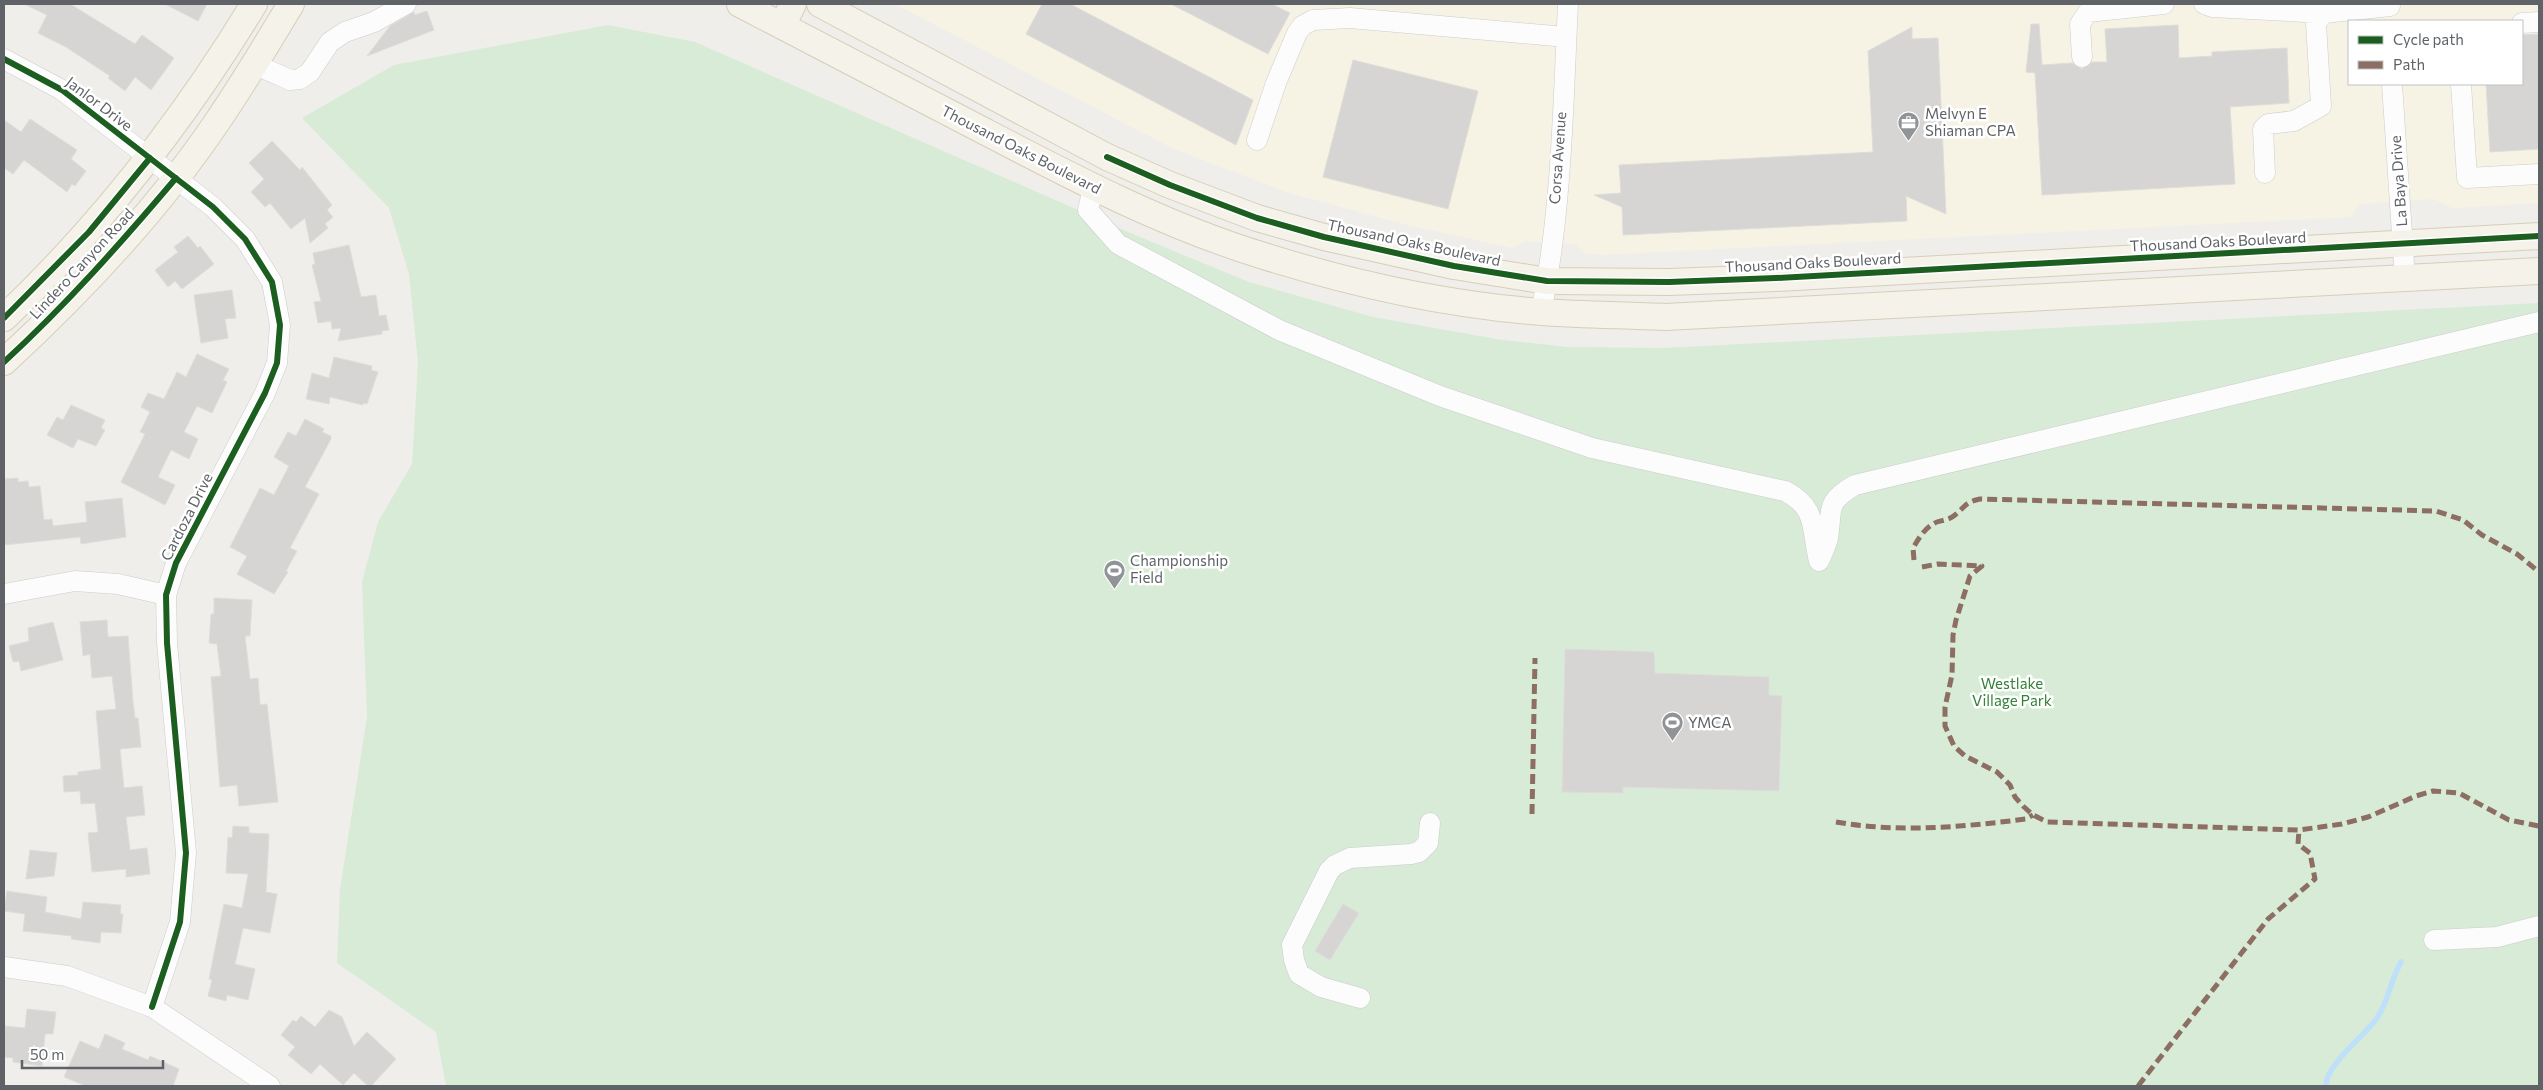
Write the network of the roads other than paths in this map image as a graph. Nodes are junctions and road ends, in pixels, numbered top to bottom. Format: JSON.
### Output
{"nodes":[{"id":1,"x":254,"y":4,"type":"edge"},
{"id":2,"x":291,"y":4,"type":"edge"},
{"id":3,"x":406,"y":4,"type":"edge"},
{"id":4,"x":740,"y":4,"type":"edge"},
{"id":5,"x":820,"y":4,"type":"edge"},
{"id":6,"x":1568,"y":4,"type":"edge"},
{"id":7,"x":2164,"y":4,"type":"edge"},
{"id":8,"x":2204,"y":4,"type":"edge"},
{"id":9,"x":2389,"y":10,"type":"edge"},
{"id":10,"x":2324,"y":13,"type":"junction"},
{"id":11,"x":787,"y":15,"type":"edge"},
{"id":12,"x":2539,"y":22,"type":"edge"},
{"id":13,"x":2523,"y":23,"type":"edge"},
{"id":14,"x":1566,"y":38,"type":"junction"},
{"id":15,"x":2082,"y":57,"type":"dead end"},
{"id":16,"x":4,"y":60,"type":"edge"},
{"id":17,"x":254,"y":64,"type":"junction"},
{"id":18,"x":2392,"y":85,"type":"edge"},
{"id":19,"x":2461,"y":85,"type":"edge"},
{"id":20,"x":1257,"y":140,"type":"dead end"},
{"id":21,"x":1107,"y":157,"type":"junction"},
{"id":22,"x":150,"y":158,"type":"junction"},
{"id":23,"x":2265,"y":173,"type":"dead end"},
{"id":24,"x":2539,"y":174,"type":"edge"},
{"id":25,"x":176,"y":178,"type":"junction"},
{"id":26,"x":1093,"y":188,"type":"junction"},
{"id":27,"x":2539,"y":236,"type":"edge"},
{"id":28,"x":2403,"y":244,"type":"junction"},
{"id":29,"x":2539,"y":272,"type":"edge"},
{"id":30,"x":2406,"y":279,"type":"junction"},
{"id":31,"x":1547,"y":281,"type":"junction"},
{"id":32,"x":1540,"y":312,"type":"junction"},
{"id":33,"x":4,"y":318,"type":"edge"},
{"id":34,"x":2539,"y":322,"type":"edge"},
{"id":35,"x":4,"y":362,"type":"edge"},
{"id":36,"x":4,"y":594,"type":"edge"},
{"id":37,"x":166,"y":595,"type":"junction"},
{"id":38,"x":1430,"y":823,"type":"dead end"},
{"id":39,"x":2539,"y":926,"type":"edge"},
{"id":40,"x":2434,"y":940,"type":"dead end"},
{"id":41,"x":4,"y":967,"type":"edge"},
{"id":42,"x":1360,"y":998,"type":"dead end"},
{"id":43,"x":152,"y":1006,"type":"junction"},
{"id":44,"x":270,"y":1086,"type":"edge"}],
"edges":[{"from":1,"to":22,"type":"main road","name":"Lindero Canyon Road"},
{"from":2,"to":17,"type":"main road","name":"Lindero Canyon Road"},
{"from":3,"to":17,"type":"street"},
{"from":4,"to":11,"type":"main road","name":"Thousand Oaks Boulevard"},
{"from":5,"to":21,"type":"main road","name":"Thousand Oaks Boulevard"},
{"from":6,"to":14,"type":"street","name":"Corsa Avenue"},
{"from":7,"to":15,"type":"street"},
{"from":8,"to":10,"type":"street"},
{"from":9,"to":10,"type":"street"},
{"from":10,"to":23,"type":"street"},
{"from":11,"to":26,"type":"main road","name":"Thousand Oaks Boulevard"},
{"from":12,"to":13,"type":"street"},
{"from":14,"to":20,"type":"street"},
{"from":14,"to":31,"type":"street","name":"Corsa Avenue"},
{"from":16,"to":22,"type":"street","name":"Janlor Drive"},
{"from":17,"to":25,"type":"main road","name":"Lindero Canyon Road"},
{"from":18,"to":28,"type":"street","name":"La Baya Drive"},
{"from":19,"to":24,"type":"street"},
{"from":21,"to":26,"type":"main road"},
{"from":21,"to":31,"type":"main road","name":"Thousand Oaks Boulevard"},
{"from":22,"to":25,"type":"street","name":"Cardoza Drive"},
{"from":22,"to":33,"type":"main road","name":"Lindero Canyon Road"},
{"from":25,"to":35,"type":"main road","name":"Lindero Canyon Road"},
{"from":25,"to":37,"type":"street","name":"Cardoza Drive"},
{"from":26,"to":32,"type":"main road","name":"Thousand Oaks Boulevard"},
{"from":26,"to":34,"type":"street"},
{"from":27,"to":28,"type":"main road","name":"Thousand Oaks Boulevard"},
{"from":28,"to":30,"type":"street","name":"La Baya Drive"},
{"from":28,"to":31,"type":"main road","name":"Thousand Oaks Boulevard"},
{"from":29,"to":30,"type":"main road","name":"Thousand Oaks Boulevard"},
{"from":30,"to":32,"type":"main road","name":"Thousand Oaks Boulevard"},
{"from":31,"to":32,"type":"street","name":"Corsa Avenue"},
{"from":36,"to":37,"type":"street"},
{"from":37,"to":43,"type":"street","name":"Cardoza Drive"},
{"from":38,"to":42,"type":"street"},
{"from":39,"to":40,"type":"street"},
{"from":41,"to":43,"type":"street"},
{"from":43,"to":44,"type":"street"}]}
